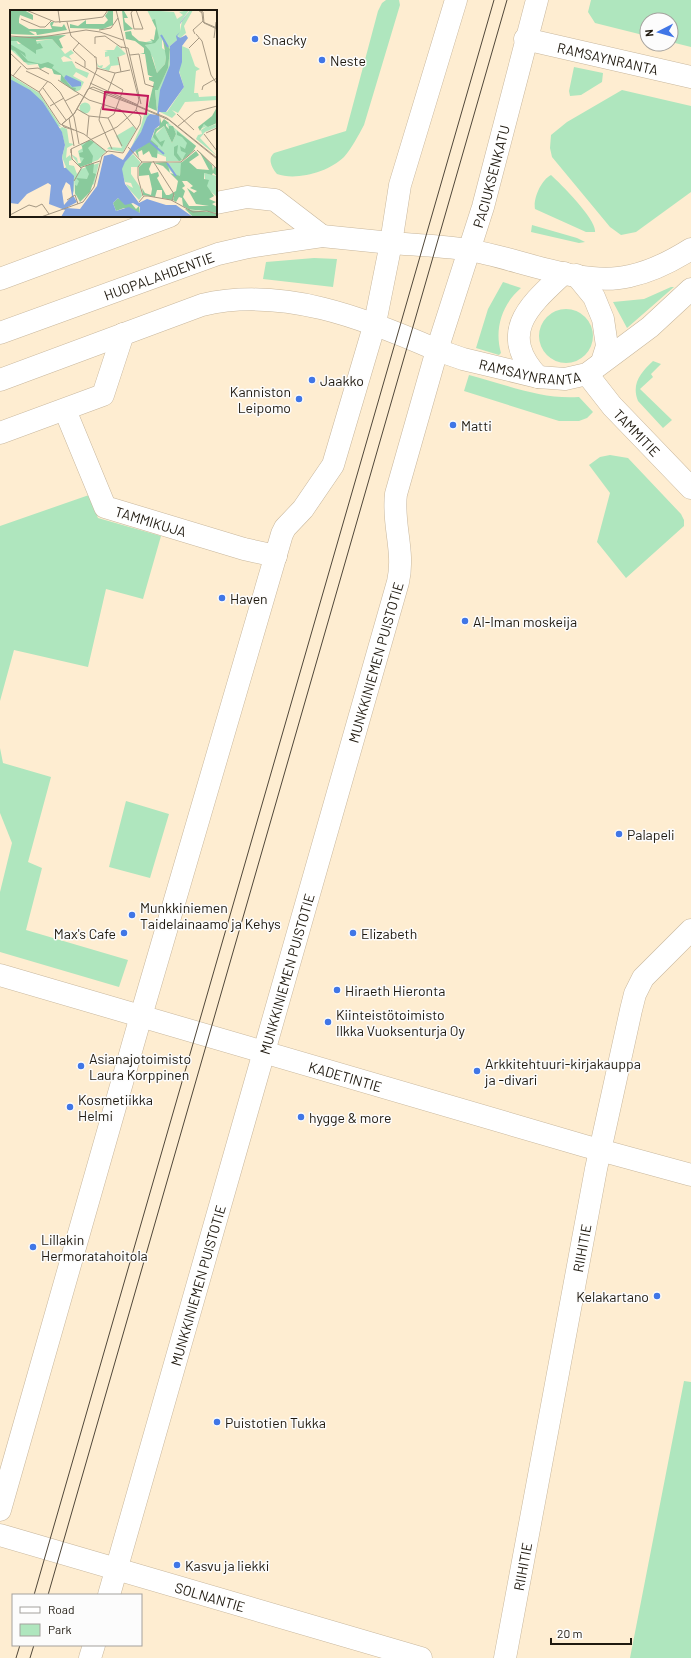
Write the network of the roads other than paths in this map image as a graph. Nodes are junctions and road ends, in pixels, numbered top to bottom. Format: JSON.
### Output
{"nodes":[{"id":1,"x":456,"y":0,"type":"edge"},
{"id":2,"x":537,"y":0,"type":"edge"},
{"id":3,"x":525,"y":39,"type":"junction"},
{"id":4,"x":691,"y":77,"type":"edge"},
{"id":5,"x":217,"y":203,"type":"edge"},
{"id":6,"x":167,"y":217,"type":"edge"},
{"id":7,"x":322,"y":236,"type":"junction"},
{"id":8,"x":391,"y":243,"type":"junction"},
{"id":9,"x":691,"y":249,"type":"edge"},
{"id":10,"x":469,"y":250,"type":"junction"},
{"id":11,"x":570,"y":274,"type":"junction"},
{"id":12,"x":0,"y":279,"type":"edge"},
{"id":13,"x":691,"y":289,"type":"edge"},
{"id":14,"x":376,"y":323,"type":"junction"},
{"id":15,"x":0,"y":333,"type":"edge"},
{"id":16,"x":123,"y":334,"type":"junction"},
{"id":17,"x":437,"y":350,"type":"junction"},
{"id":18,"x":594,"y":368,"type":"junction"},
{"id":19,"x":538,"y":377,"type":"junction"},
{"id":20,"x":0,"y":380,"type":"edge"},
{"id":21,"x":65,"y":410,"type":"junction"},
{"id":22,"x":0,"y":433,"type":"edge"},
{"id":23,"x":691,"y":488,"type":"edge"},
{"id":24,"x":276,"y":556,"type":"junction"},
{"id":25,"x":691,"y":930,"type":"edge"},
{"id":26,"x":0,"y":975,"type":"edge"},
{"id":27,"x":141,"y":1016,"type":"junction"},
{"id":28,"x":263,"y":1051,"type":"junction"},
{"id":29,"x":601,"y":1150,"type":"junction"},
{"id":30,"x":691,"y":1175,"type":"edge"},
{"id":31,"x":0,"y":1510,"type":"edge"},
{"id":32,"x":0,"y":1535,"type":"edge"},
{"id":33,"x":116,"y":1570,"type":"junction"},
{"id":34,"x":109,"y":1594,"type":"edge"},
{"id":35,"x":94,"y":1646,"type":"edge"},
{"id":36,"x":90,"y":1658,"type":"edge"},
{"id":37,"x":421,"y":1658,"type":"edge"},
{"id":38,"x":505,"y":1658,"type":"edge"}],
"edges":[{"from":1,"to":8,"type":"street"},
{"from":2,"to":3,"type":"street","name":"PACIUKSENKATU"},
{"from":3,"to":4,"type":"street","name":"RAMSAYNRANTA"},
{"from":3,"to":10,"type":"street","name":"PACIUKSENKATU"},
{"from":5,"to":7,"type":"street"},
{"from":6,"to":12,"type":"street"},
{"from":7,"to":8,"type":"street","name":"HUOPALAHDENTIE"},
{"from":7,"to":15,"type":"street","name":"HUOPALAHDENTIE"},
{"from":8,"to":10,"type":"street","name":"HUOPALAHDENTIE"},
{"from":8,"to":14,"type":"street"},
{"from":9,"to":11,"type":"street"},
{"from":10,"to":11,"type":"street"},
{"from":10,"to":17,"type":"street","name":"PACIUKSENKATU"},
{"from":11,"to":18,"type":"street"},
{"from":11,"to":19,"type":"street"},
{"from":13,"to":18,"type":"street","name":"RAMSAYNRANTA"},
{"from":14,"to":16,"type":"street"},
{"from":14,"to":17,"type":"street"},
{"from":14,"to":24,"type":"street"},
{"from":16,"to":20,"type":"street"},
{"from":16,"to":21,"type":"street"},
{"from":17,"to":19,"type":"street","name":"RAMSAYNRANTA"},
{"from":17,"to":28,"type":"street","name":"MUNKKINIEMEN PUISTOTIE"},
{"from":18,"to":19,"type":"street","name":"RAMSAYNRANTA"},
{"from":18,"to":23,"type":"street","name":"TAMMITIE"},
{"from":21,"to":22,"type":"street"},
{"from":21,"to":24,"type":"street","name":"TAMMIKUJA"},
{"from":24,"to":27,"type":"street"},
{"from":25,"to":29,"type":"street","name":"RIIHITIE"},
{"from":26,"to":27,"type":"street","name":"KADETINTIE"},
{"from":27,"to":28,"type":"street","name":"KADETINTIE"},
{"from":27,"to":31,"type":"street"},
{"from":28,"to":29,"type":"street","name":"KADETINTIE"},
{"from":28,"to":33,"type":"street","name":"MUNKKINIEMEN PUISTOTIE"},
{"from":29,"to":30,"type":"street","name":"KADETINTIE"},
{"from":29,"to":38,"type":"street","name":"RIIHITIE"},
{"from":32,"to":33,"type":"street","name":"SOLNANTIE"},
{"from":33,"to":34,"type":"street","name":"MUNKKINIEMEN PUISTOTIE"},
{"from":33,"to":37,"type":"street","name":"SOLNANTIE"},
{"from":35,"to":36,"type":"street"}]}
